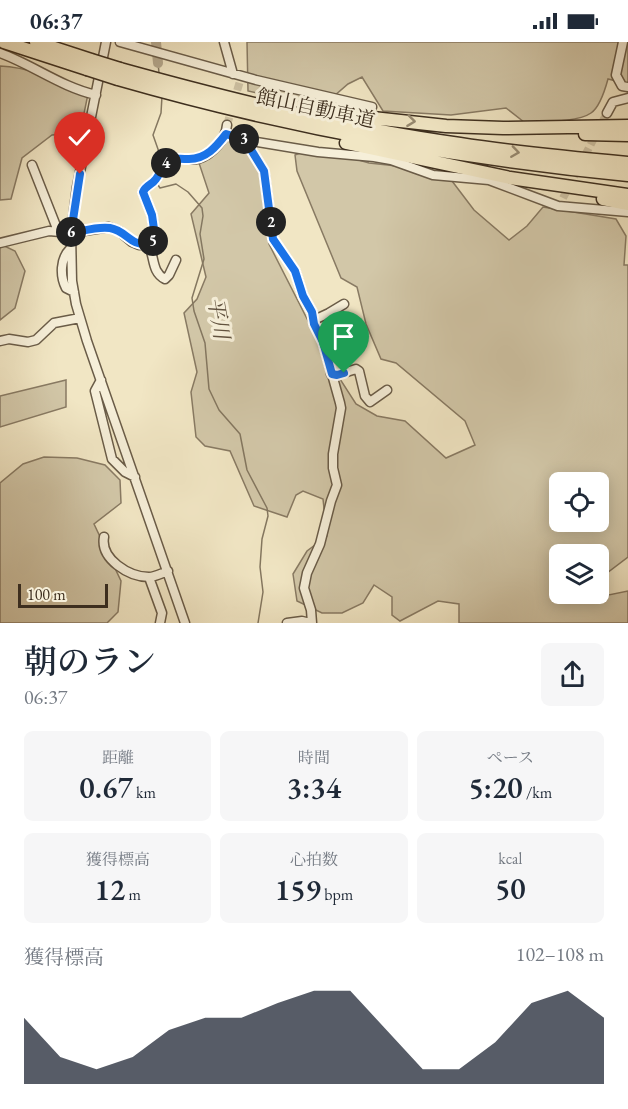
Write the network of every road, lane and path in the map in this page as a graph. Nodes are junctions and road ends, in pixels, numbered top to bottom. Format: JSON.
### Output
{"nodes":[{"id":1,"x":4,"y":42,"type":"edge"},
{"id":2,"x":36,"y":42,"type":"edge"},
{"id":3,"x":106,"y":42,"type":"edge"},
{"id":4,"x":120,"y":42,"type":"edge"},
{"id":5,"x":224,"y":42,"type":"edge"},
{"id":6,"x":623,"y":42,"type":"edge"},
{"id":7,"x":0,"y":52,"type":"edge"},
{"id":8,"x":89,"y":64,"type":"junction"},
{"id":9,"x":238,"y":77,"type":"junction"},
{"id":10,"x":628,"y":87,"type":"edge"},
{"id":11,"x":96,"y":95,"type":"junction"},
{"id":12,"x":628,"y":98,"type":"edge"},
{"id":13,"x":372,"y":107,"type":"dead end"},
{"id":14,"x":268,"y":113,"type":"junction"},
{"id":15,"x":608,"y":113,"type":"tunnel mouth"},
{"id":16,"x":446,"y":126,"type":"junction"},
{"id":17,"x":628,"y":126,"type":"edge"},
{"id":18,"x":628,"y":135,"type":"edge"},
{"id":19,"x":245,"y":140,"type":"junction"},
{"id":20,"x":628,"y":163,"type":"edge"},
{"id":21,"x":32,"y":165,"type":"dead end"},
{"id":22,"x":628,"y":175,"type":"edge"},
{"id":23,"x":547,"y":183,"type":"junction"},
{"id":24,"x":628,"y":195,"type":"edge"},
{"id":25,"x":563,"y":198,"type":"tunnel mouth"},
{"id":26,"x":628,"y":204,"type":"edge"},
{"id":27,"x":558,"y":206,"type":"junction"},
{"id":28,"x":628,"y":212,"type":"edge"},
{"id":29,"x":57,"y":231,"type":"junction"},
{"id":30,"x":71,"y":233,"type":"junction"},
{"id":31,"x":0,"y":243,"type":"edge"},
{"id":32,"x":148,"y":244,"type":"junction"},
{"id":33,"x":176,"y":260,"type":"dead end"},
{"id":34,"x":344,"y":304,"type":"dead end"},
{"id":35,"x":80,"y":318,"type":"junction"},
{"id":36,"x":314,"y":320,"type":"junction"},
{"id":37,"x":0,"y":341,"type":"edge"},
{"id":38,"x":332,"y":374,"type":"junction"},
{"id":39,"x":101,"y":380,"type":"junction"},
{"id":40,"x":387,"y":390,"type":"dead end"},
{"id":41,"x":135,"y":477,"type":"junction"},
{"id":42,"x":104,"y":537,"type":"dead end"},
{"id":43,"x":168,"y":571,"type":"junction"},
{"id":44,"x":150,"y":577,"type":"junction"},
{"id":45,"x":160,"y":623,"type":"edge"},
{"id":46,"x":185,"y":623,"type":"edge"},
{"id":47,"x":287,"y":623,"type":"edge"},
{"id":48,"x":311,"y":623,"type":"edge"}],
"edges":[{"from":1,"to":8,"type":"highway","name":"館山自動車道"},
{"from":2,"to":8,"type":"highway","name":"館山自動車道"},
{"from":3,"to":11,"type":"street"},
{"from":4,"to":9,"type":"street"},
{"from":5,"to":9,"type":"street"},
{"from":6,"to":10,"type":"street"},
{"from":7,"to":11,"type":"street"},
{"from":8,"to":14,"type":"highway","name":"館山自動車道","bridge":true},
{"from":9,"to":13,"type":"street"},
{"from":11,"to":30,"type":"street"},
{"from":12,"to":15,"type":"street"},
{"from":14,"to":16,"type":"highway","one_way":true},
{"from":14,"to":20,"type":"highway","name":"館山自動車道","one_way":true},
{"from":14,"to":22,"type":"highway","name":"館山自動車道"},
{"from":14,"to":23,"type":"highway"},
{"from":16,"to":17,"type":"highway"},
{"from":16,"to":18,"type":"highway"},
{"from":19,"to":27,"type":"street"},
{"from":19,"to":32,"type":"street"},
{"from":19,"to":36,"type":"street"},
{"from":21,"to":29,"type":"street"},
{"from":23,"to":24,"type":"highway"},
{"from":23,"to":26,"type":"highway"},
{"from":25,"to":27,"type":"street"},
{"from":27,"to":28,"type":"street"},
{"from":29,"to":30,"type":"street"},
{"from":29,"to":31,"type":"street"},
{"from":30,"to":32,"type":"street"},
{"from":30,"to":35,"type":"street"},
{"from":32,"to":33,"type":"street"},
{"from":34,"to":36,"type":"street"},
{"from":35,"to":37,"type":"street"},
{"from":35,"to":39,"type":"street"},
{"from":36,"to":38,"type":"street"},
{"from":38,"to":40,"type":"street"},
{"from":38,"to":48,"type":"street"},
{"from":39,"to":41,"type":"street"},
{"from":39,"to":41,"type":"street"},
{"from":41,"to":43,"type":"street"},
{"from":42,"to":44,"type":"street"},
{"from":43,"to":44,"type":"street"},
{"from":43,"to":46,"type":"street"},
{"from":44,"to":45,"type":"street"},
{"from":47,"to":48,"type":"street"}]}
